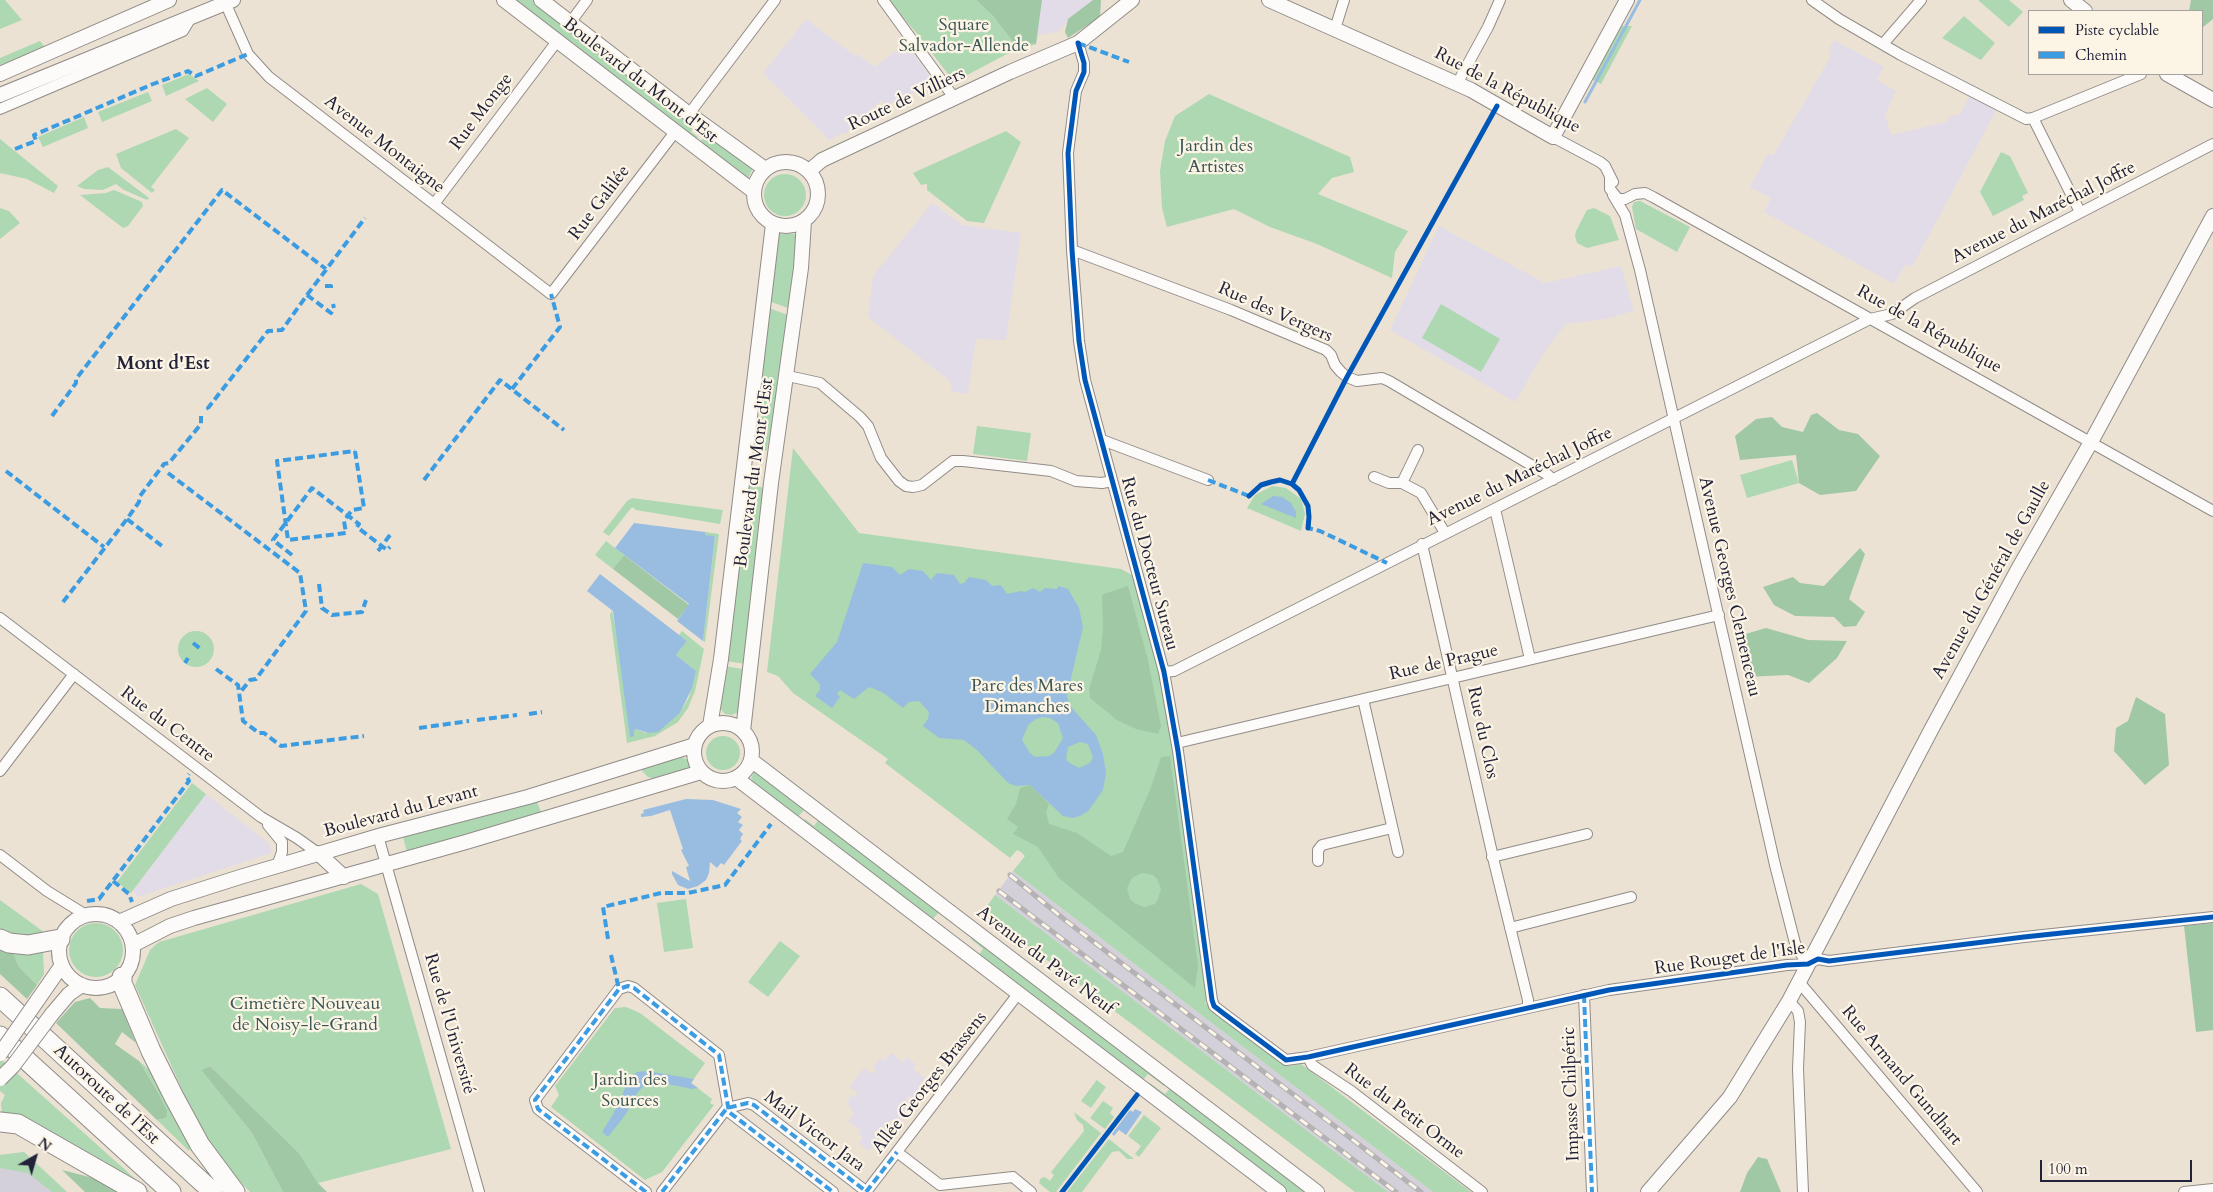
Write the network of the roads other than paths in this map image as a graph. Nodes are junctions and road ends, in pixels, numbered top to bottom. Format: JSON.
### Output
{"nodes":[{"id":1,"x":169,"y":0,"type":"edge"},
{"id":2,"x":504,"y":0,"type":"edge"},
{"id":3,"x":541,"y":0,"type":"edge"},
{"id":4,"x":587,"y":0,"type":"edge"},
{"id":5,"x":775,"y":0,"type":"edge"},
{"id":6,"x":883,"y":0,"type":"edge"},
{"id":7,"x":1132,"y":0,"type":"edge"},
{"id":8,"x":1269,"y":0,"type":"edge"},
{"id":9,"x":1344,"y":0,"type":"edge"},
{"id":10,"x":1500,"y":0,"type":"edge"},
{"id":11,"x":1626,"y":0,"type":"edge"},
{"id":12,"x":1812,"y":0,"type":"edge"},
{"id":13,"x":1921,"y":0,"type":"edge"},
{"id":14,"x":2071,"y":0,"type":"edge"},
{"id":15,"x":228,"y":1,"type":"edge"},
{"id":16,"x":2084,"y":10,"type":"edge"},
{"id":17,"x":192,"y":16,"type":"junction"},
{"id":18,"x":570,"y":22,"type":"junction"},
{"id":19,"x":1335,"y":29,"type":"junction"},
{"id":20,"x":558,"y":40,"type":"junction"},
{"id":21,"x":1078,"y":43,"type":"junction"},
{"id":22,"x":1883,"y":44,"type":"junction"},
{"id":23,"x":3,"y":72,"type":"edge"},
{"id":24,"x":2139,"y":75,"type":"edge"},
{"id":25,"x":2168,"y":75,"type":"edge"},
{"id":26,"x":1457,"y":84,"type":"junction"},
{"id":27,"x":0,"y":94,"type":"edge"},
{"id":28,"x":955,"y":99,"type":"junction"},
{"id":29,"x":2213,"y":100,"type":"edge"},
{"id":30,"x":0,"y":109,"type":"edge"},
{"id":31,"x":689,"y":114,"type":"junction"},
{"id":32,"x":2033,"y":118,"type":"junction"},
{"id":33,"x":675,"y":132,"type":"junction"},
{"id":34,"x":1553,"y":136,"type":"junction"},
{"id":35,"x":2213,"y":144,"type":"edge"},
{"id":36,"x":765,"y":169,"type":"junction"},
{"id":37,"x":809,"y":171,"type":"junction"},
{"id":38,"x":1610,"y":178,"type":"junction"},
{"id":39,"x":754,"y":191,"type":"junction"},
{"id":40,"x":1613,"y":195,"type":"junction"},
{"id":41,"x":1625,"y":199,"type":"junction"},
{"id":42,"x":434,"y":204,"type":"junction"},
{"id":43,"x":2080,"y":212,"type":"junction"},
{"id":44,"x":1624,"y":214,"type":"junction"},
{"id":45,"x":2213,"y":216,"type":"edge"},
{"id":46,"x":804,"y":221,"type":"junction"},
{"id":47,"x":773,"y":224,"type":"junction"},
{"id":48,"x":1072,"y":250,"type":"junction"},
{"id":49,"x":552,"y":294,"type":"joint"},
{"id":50,"x":1892,"y":314,"type":"junction"},
{"id":51,"x":1870,"y":319,"type":"junction"},
{"id":52,"x":1895,"y":331,"type":"junction"},
{"id":53,"x":788,"y":376,"type":"junction"},
{"id":54,"x":1673,"y":419,"type":"junction"},
{"id":55,"x":1102,"y":440,"type":"junction"},
{"id":56,"x":2091,"y":442,"type":"junction"},
{"id":57,"x":1418,"y":450,"type":"dead end"},
{"id":58,"x":1374,"y":477,"type":"dead end"},
{"id":59,"x":1208,"y":480,"type":"dead end"},
{"id":60,"x":1553,"y":480,"type":"junction"},
{"id":61,"x":1112,"y":481,"type":"junction"},
{"id":62,"x":1402,"y":483,"type":"junction"},
{"id":63,"x":1495,"y":509,"type":"junction"},
{"id":64,"x":2213,"y":511,"type":"edge"},
{"id":65,"x":1445,"y":533,"type":"junction"},
{"id":66,"x":1422,"y":544,"type":"junction"},
{"id":67,"x":1719,"y":616,"type":"junction"},
{"id":68,"x":0,"y":618,"type":"edge"},
{"id":69,"x":1530,"y":659,"type":"junction"},
{"id":70,"x":1164,"y":672,"type":"junction"},
{"id":71,"x":74,"y":674,"type":"junction"},
{"id":72,"x":1454,"y":677,"type":"junction"},
{"id":73,"x":1363,"y":699,"type":"junction"},
{"id":74,"x":710,"y":726,"type":"junction"},
{"id":75,"x":743,"y":731,"type":"junction"},
{"id":76,"x":1177,"y":743,"type":"junction"},
{"id":77,"x":695,"y":745,"type":"junction"},
{"id":78,"x":751,"y":760,"type":"junction"},
{"id":79,"x":0,"y":771,"type":"edge"},
{"id":80,"x":702,"y":772,"type":"junction"},
{"id":81,"x":736,"y":778,"type":"junction"},
{"id":82,"x":261,"y":816,"type":"junction"},
{"id":83,"x":1392,"y":828,"type":"junction"},
{"id":84,"x":1587,"y":834,"type":"dead end"},
{"id":85,"x":378,"y":836,"type":"junction"},
{"id":86,"x":1398,"y":852,"type":"dead end"},
{"id":87,"x":318,"y":853,"type":"junction"},
{"id":88,"x":0,"y":855,"type":"edge"},
{"id":89,"x":1492,"y":857,"type":"junction"},
{"id":90,"x":1318,"y":861,"type":"dead end"},
{"id":91,"x":386,"y":865,"type":"junction"},
{"id":92,"x":277,"y":866,"type":"junction"},
{"id":93,"x":344,"y":877,"type":"junction"},
{"id":94,"x":1631,"y":897,"type":"dead end"},
{"id":95,"x":86,"y":914,"type":"junction"},
{"id":96,"x":2213,"y":917,"type":"edge"},
{"id":97,"x":119,"y":922,"type":"junction"},
{"id":98,"x":1510,"y":928,"type":"junction"},
{"id":99,"x":0,"y":939,"type":"edge"},
{"id":100,"x":60,"y":939,"type":"junction"},
{"id":101,"x":133,"y":946,"type":"junction"},
{"id":102,"x":1808,"y":964,"type":"junction"},
{"id":103,"x":62,"y":965,"type":"junction"},
{"id":104,"x":122,"y":976,"type":"junction"},
{"id":105,"x":1799,"y":982,"type":"junction"},
{"id":106,"x":82,"y":985,"type":"junction"},
{"id":107,"x":1018,"y":994,"type":"junction"},
{"id":108,"x":1584,"y":995,"type":"junction"},
{"id":109,"x":0,"y":997,"type":"edge"},
{"id":110,"x":1789,"y":1001,"type":"junction"},
{"id":111,"x":1528,"y":1008,"type":"junction"},
{"id":112,"x":0,"y":1036,"type":"edge"},
{"id":113,"x":0,"y":1054,"type":"edge"},
{"id":114,"x":1308,"y":1057,"type":"junction"},
{"id":115,"x":1286,"y":1060,"type":"joint"},
{"id":116,"x":0,"y":1079,"type":"edge"},
{"id":117,"x":727,"y":1108,"type":"junction"},
{"id":118,"x":0,"y":1122,"type":"edge"},
{"id":119,"x":897,"y":1152,"type":"junction"},
{"id":120,"x":1270,"y":1189,"type":"edge"},
{"id":121,"x":2213,"y":1189,"type":"edge"},
{"id":122,"x":137,"y":1192,"type":"edge"},
{"id":123,"x":171,"y":1192,"type":"edge"},
{"id":124,"x":213,"y":1192,"type":"edge"},
{"id":125,"x":235,"y":1192,"type":"edge"},
{"id":126,"x":479,"y":1192,"type":"edge"},
{"id":127,"x":646,"y":1192,"type":"edge"},
{"id":128,"x":662,"y":1192,"type":"edge"},
{"id":129,"x":833,"y":1192,"type":"edge"},
{"id":130,"x":866,"y":1192,"type":"edge"},
{"id":131,"x":1031,"y":1192,"type":"edge"},
{"id":132,"x":1317,"y":1192,"type":"edge"},
{"id":133,"x":1482,"y":1192,"type":"edge"},
{"id":134,"x":1592,"y":1192,"type":"edge"},
{"id":135,"x":1648,"y":1192,"type":"edge"},
{"id":136,"x":1803,"y":1192,"type":"edge"},
{"id":137,"x":1978,"y":1192,"type":"edge"},
{"id":138,"x":2184,"y":1192,"type":"edge"}],
"edges":[{"from":1,"to":23,"type":"main road"},
{"from":2,"to":20,"type":"main road","name":"Boulevard du Mont d'Est"},
{"from":3,"to":18,"type":"main road","name":"Boulevard du Mont d'Est"},
{"from":4,"to":18,"type":"street"},
{"from":5,"to":31,"type":"street"},
{"from":6,"to":28,"type":"street"},
{"from":7,"to":21,"type":"main road"},
{"from":8,"to":19,"type":"main road","name":"Rue de la République"},
{"from":9,"to":19,"type":"street"},
{"from":10,"to":26,"type":"street"},
{"from":11,"to":34,"type":"main road"},
{"from":12,"to":22,"type":"street"},
{"from":13,"to":22,"type":"street"},
{"from":14,"to":16,"type":"main road"},
{"from":15,"to":17,"type":"main road"},
{"from":15,"to":42,"type":"street","name":"Avenue Montaigne"},
{"from":17,"to":27,"type":"main road"},
{"from":17,"to":30,"type":"street"},
{"from":18,"to":31,"type":"main road","name":"Boulevard du Mont d'Est"},
{"from":19,"to":26,"type":"main road","name":"Rue de la République"},
{"from":20,"to":33,"type":"main road","name":"Boulevard du Mont d'Est"},
{"from":20,"to":42,"type":"street","name":"Rue Monge"},
{"from":21,"to":28,"type":"main road","name":"Route de Villiers"},
{"from":21,"to":48,"type":"street","name":"Rue du Docteur Sureau"},
{"from":22,"to":32,"type":"street"},
{"from":24,"to":32,"type":"street"},
{"from":25,"to":29,"type":"main road"},
{"from":26,"to":34,"type":"main road","name":"Rue de la République"},
{"from":28,"to":37,"type":"main road","name":"Route de Villiers"},
{"from":31,"to":36,"type":"main road","name":"Boulevard du Mont d'Est"},
{"from":32,"to":43,"type":"street"},
{"from":33,"to":39,"type":"main road","name":"Boulevard du Mont d'Est"},
{"from":33,"to":49,"type":"street","name":"Rue Galilée"},
{"from":34,"to":38,"type":"street","name":"Rue de la République"},
{"from":35,"to":43,"type":"street","name":"Avenue du Maréchal Joffre"},
{"from":36,"to":37,"type":"main road"},
{"from":36,"to":39,"type":"main road"},
{"from":37,"to":46,"type":"main road"},
{"from":38,"to":40,"type":"street","name":"Rue de la République"},
{"from":38,"to":41,"type":"street","name":"Rue de la République"},
{"from":39,"to":47,"type":"main road"},
{"from":40,"to":41,"type":"street","name":"Rue de la République"},
{"from":40,"to":44,"type":"street","name":"Avenue Georges Clemenceau"},
{"from":41,"to":44,"type":"street","name":"Avenue Georges Clemenceau"},
{"from":41,"to":51,"type":"street","name":"Rue de la République"},
{"from":42,"to":49,"type":"street","name":"Avenue Montaigne"},
{"from":43,"to":50,"type":"street","name":"Avenue du Maréchal Joffre"},
{"from":44,"to":54,"type":"street","name":"Avenue Georges Clemenceau"},
{"from":45,"to":56,"type":"main road","name":"Avenue du Général de Gaulle"},
{"from":46,"to":47,"type":"main road"},
{"from":46,"to":53,"type":"main road","name":"Boulevard du Mont d'Est"},
{"from":47,"to":74,"type":"main road","name":"Boulevard du Mont d'Est"},
{"from":48,"to":55,"type":"street","name":"Rue du Docteur Sureau"},
{"from":48,"to":60,"type":"street","name":"Rue des Vergers"},
{"from":50,"to":51,"type":"street","name":"Avenue du Maréchal Joffre"},
{"from":50,"to":52,"type":"street"},
{"from":51,"to":52,"type":"street","name":"Rue de la République"},
{"from":51,"to":54,"type":"street","name":"Avenue du Maréchal Joffre"},
{"from":52,"to":56,"type":"street","name":"Rue de la République"},
{"from":53,"to":61,"type":"street"},
{"from":53,"to":75,"type":"main road","name":"Boulevard du Mont d'Est"},
{"from":54,"to":60,"type":"street","name":"Avenue du Maréchal Joffre"},
{"from":54,"to":67,"type":"street","name":"Avenue Georges Clemenceau"},
{"from":55,"to":59,"type":"street"},
{"from":55,"to":61,"type":"street","name":"Rue du Docteur Sureau"},
{"from":56,"to":64,"type":"street","name":"Rue de la République"},
{"from":56,"to":102,"type":"main road","name":"Avenue du Général de Gaulle"},
{"from":57,"to":62,"type":"street"},
{"from":58,"to":62,"type":"street"},
{"from":60,"to":63,"type":"street","name":"Avenue du Maréchal Joffre"},
{"from":61,"to":70,"type":"street","name":"Rue du Docteur Sureau"},
{"from":62,"to":65,"type":"street"},
{"from":63,"to":65,"type":"street","name":"Avenue du Maréchal Joffre"},
{"from":63,"to":69,"type":"street"},
{"from":65,"to":66,"type":"street","name":"Avenue du Maréchal Joffre"},
{"from":66,"to":70,"type":"street","name":"Avenue du Maréchal Joffre"},
{"from":66,"to":72,"type":"street","name":"Rue du Clos"},
{"from":67,"to":69,"type":"street","name":"Rue de Prague"},
{"from":67,"to":102,"type":"street","name":"Avenue Georges Clemenceau"},
{"from":68,"to":71,"type":"street","name":"Rue du Centre"},
{"from":69,"to":72,"type":"street","name":"Rue de Prague"},
{"from":70,"to":76,"type":"street","name":"Rue du Docteur Sureau"},
{"from":71,"to":79,"type":"street"},
{"from":71,"to":82,"type":"street","name":"Rue du Centre"},
{"from":72,"to":73,"type":"street","name":"Rue de Prague"},
{"from":72,"to":89,"type":"street","name":"Rue du Clos"},
{"from":73,"to":76,"type":"street","name":"Rue de Prague"},
{"from":73,"to":83,"type":"street"},
{"from":74,"to":75,"type":"main road"},
{"from":74,"to":77,"type":"main road"},
{"from":75,"to":78,"type":"main road"},
{"from":76,"to":115,"type":"street","name":"Rue du Docteur Sureau"},
{"from":77,"to":80,"type":"main road"},
{"from":77,"to":85,"type":"main road","name":"Boulevard du Levant"},
{"from":78,"to":81,"type":"main road"},
{"from":78,"to":132,"type":"main road","name":"Avenue du Pavé Neuf"},
{"from":80,"to":81,"type":"main road"},
{"from":80,"to":91,"type":"main road"},
{"from":81,"to":107,"type":"main road"},
{"from":82,"to":87,"type":"street","name":"Rue du Centre"},
{"from":82,"to":92,"type":"street"},
{"from":83,"to":86,"type":"street"},
{"from":83,"to":90,"type":"street"},
{"from":84,"to":89,"type":"street"},
{"from":85,"to":87,"type":"main road","name":"Boulevard du Levant"},
{"from":85,"to":91,"type":"street","name":"Rue de l'Université"},
{"from":87,"to":92,"type":"main road","name":"Boulevard du Levant"},
{"from":87,"to":93,"type":"main road"},
{"from":88,"to":95,"type":"street"},
{"from":89,"to":98,"type":"street","name":"Rue du Clos"},
{"from":91,"to":93,"type":"main road"},
{"from":91,"to":126,"type":"street","name":"Rue de l'Université"},
{"from":92,"to":97,"type":"main road","name":"Boulevard du Levant"},
{"from":93,"to":101,"type":"main road"},
{"from":94,"to":98,"type":"street"},
{"from":95,"to":97,"type":"main road"},
{"from":95,"to":100,"type":"main road"},
{"from":96,"to":102,"type":"street","name":"Rue Rouget de l'Isle"},
{"from":97,"to":101,"type":"main road"},
{"from":98,"to":111,"type":"street","name":"Rue du Clos"},
{"from":99,"to":100,"type":"highway"},
{"from":100,"to":103,"type":"main road"},
{"from":101,"to":104,"type":"main road"},
{"from":102,"to":105,"type":"main road","name":"Avenue du Général de Gaulle"},
{"from":102,"to":108,"type":"street","name":"Rue Rouget de l'Isle"},
{"from":103,"to":106,"type":"main road"},
{"from":103,"to":113,"type":"main road","bridge":true},
{"from":104,"to":106,"type":"main road"},
{"from":104,"to":125,"type":"highway"},
{"from":105,"to":110,"type":"main road","name":"Avenue du Général de Gaulle"},
{"from":105,"to":137,"type":"street","name":"Rue Armand Gundhart"},
{"from":106,"to":116,"type":"main road","bridge":true},
{"from":107,"to":119,"type":"street","name":"Allée Georges Brassens"},
{"from":107,"to":120,"type":"main road"},
{"from":108,"to":111,"type":"street","name":"Rue Rouget de l'Isle"},
{"from":108,"to":134,"type":"street","name":"Impasse Chilpéric"},
{"from":109,"to":124,"type":"highway","name":"Autoroute de l’Est"},
{"from":110,"to":135,"type":"main road","name":"Avenue du Général de Gaulle"},
{"from":110,"to":136,"type":"street"},
{"from":111,"to":114,"type":"street","name":"Rue Rouget de l'Isle"},
{"from":112,"to":123,"type":"highway","name":"Autoroute de l’Est"},
{"from":114,"to":115,"type":"street","name":"Rue Rouget de l'Isle"},
{"from":114,"to":133,"type":"street","name":"Rue du Petit Orme"},
{"from":117,"to":127,"type":"street"},
{"from":117,"to":128,"type":"street"},
{"from":117,"to":129,"type":"street","name":"Mail Victor Jara"},
{"from":117,"to":130,"type":"street","name":"Mail Victor Jara"},
{"from":118,"to":122,"type":"highway"},
{"from":119,"to":130,"type":"street","name":"Allée Georges Brassens"},
{"from":119,"to":131,"type":"street"},
{"from":121,"to":138,"type":"street"}]}
